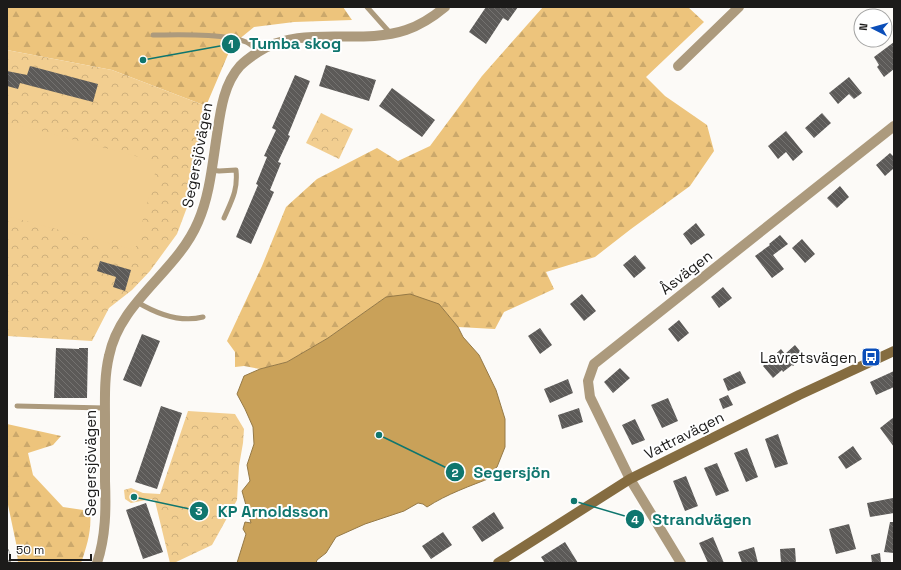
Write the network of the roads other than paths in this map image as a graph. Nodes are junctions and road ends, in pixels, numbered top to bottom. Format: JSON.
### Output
{"nodes":[{"id":1,"x":367,"y":7,"type":"edge"},
{"id":2,"x":445,"y":7,"type":"edge"},
{"id":3,"x":738,"y":7,"type":"edge"},
{"id":4,"x":391,"y":34,"type":"junction"},
{"id":5,"x":153,"y":35,"type":"dead end"},
{"id":6,"x":258,"y":52,"type":"junction"},
{"id":7,"x":678,"y":66,"type":"dead end"},
{"id":8,"x":894,"y":126,"type":"edge"},
{"id":9,"x":212,"y":170,"type":"junction"},
{"id":10,"x":224,"y":218,"type":"dead end"},
{"id":11,"x":137,"y":302,"type":"junction"},
{"id":12,"x":203,"y":317,"type":"dead end"},
{"id":13,"x":894,"y":351,"type":"edge"},
{"id":14,"x":17,"y":406,"type":"dead end"},
{"id":15,"x":105,"y":408,"type":"junction"},
{"id":16,"x":630,"y":479,"type":"junction"},
{"id":17,"x":97,"y":563,"type":"edge"},
{"id":18,"x":498,"y":563,"type":"edge"},
{"id":19,"x":681,"y":563,"type":"edge"}],
"edges":[{"from":1,"to":4,"type":"lane"},
{"from":2,"to":4,"type":"street","name":"Segersjövägen"},
{"from":3,"to":7,"type":"street"},
{"from":4,"to":6,"type":"street","name":"Segersjövägen"},
{"from":5,"to":6,"type":"lane"},
{"from":6,"to":9,"type":"street","name":"Segersjövägen"},
{"from":8,"to":16,"type":"street","name":"Åsvägen"},
{"from":9,"to":10,"type":"lane"},
{"from":9,"to":11,"type":"street","name":"Segersjövägen"},
{"from":11,"to":12,"type":"lane"},
{"from":11,"to":15,"type":"street","name":"Segersjövägen"},
{"from":13,"to":16,"type":"street","name":"Vattravägen"},
{"from":14,"to":15,"type":"lane"},
{"from":15,"to":17,"type":"street","name":"Segersjövägen"},
{"from":16,"to":18,"type":"street","name":"Vattravägen"},
{"from":16,"to":19,"type":"street","name":"Åsvägen"}]}
